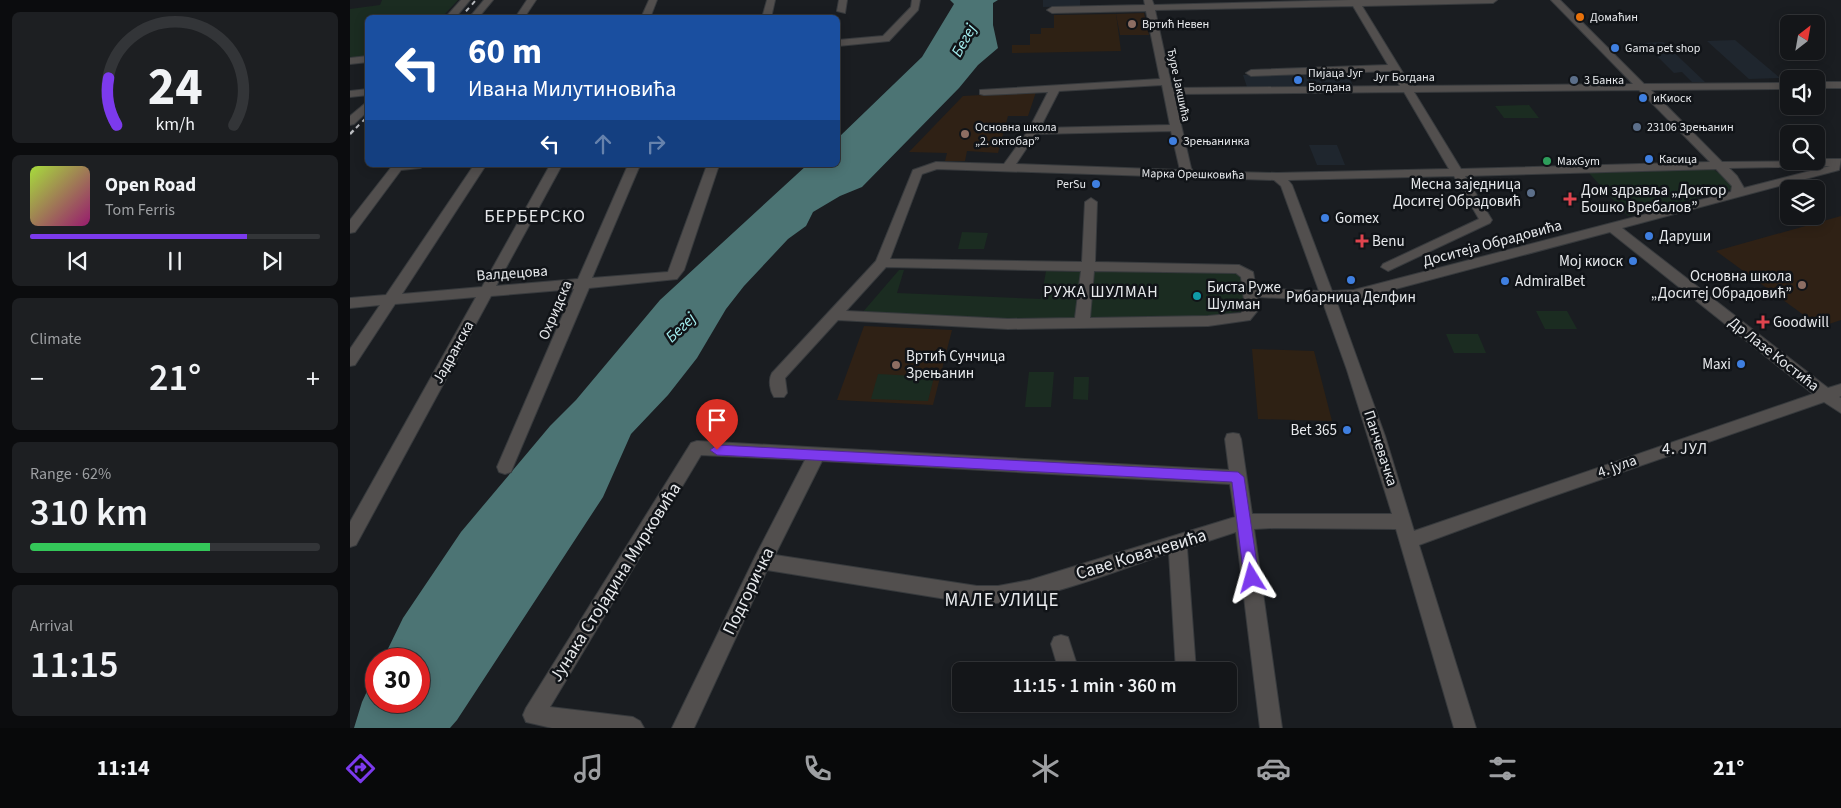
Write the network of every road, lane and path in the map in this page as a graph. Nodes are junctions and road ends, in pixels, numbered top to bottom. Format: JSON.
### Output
{"nodes":[{"id":1,"x":466,"y":0,"type":"edge"},
{"id":2,"x":488,"y":0,"type":"edge"},
{"id":3,"x":493,"y":0,"type":"edge"},
{"id":4,"x":532,"y":0,"type":"edge"},
{"id":5,"x":653,"y":0,"type":"edge"},
{"id":6,"x":770,"y":0,"type":"edge"},
{"id":7,"x":843,"y":0,"type":"edge"},
{"id":8,"x":916,"y":0,"type":"edge"},
{"id":9,"x":1493,"y":0,"type":"edge"},
{"id":10,"x":1556,"y":0,"type":"edge"},
{"id":11,"x":1355,"y":2,"type":"edge"},
{"id":12,"x":1149,"y":4,"type":"edge"},
{"id":13,"x":1052,"y":10,"type":"dead end"},
{"id":14,"x":842,"y":11,"type":"dead end"},
{"id":15,"x":452,"y":15,"type":"edge"},
{"id":16,"x":476,"y":15,"type":"edge"},
{"id":17,"x":521,"y":15,"type":"edge"},
{"id":18,"x":646,"y":15,"type":"edge"},
{"id":19,"x":767,"y":15,"type":"edge"},
{"id":20,"x":840,"y":43,"type":"edge"},
{"id":21,"x":365,"y":59,"type":"edge"},
{"id":22,"x":350,"y":61,"type":"edge"},
{"id":23,"x":1395,"y":68,"type":"junction"},
{"id":24,"x":1251,"y":73,"type":"dead end"},
{"id":25,"x":1825,"y":85,"type":"edge"},
{"id":26,"x":1841,"y":85,"type":"edge"},
{"id":27,"x":1780,"y":86,"type":"edge"},
{"id":28,"x":1166,"y":87,"type":"junction"},
{"id":29,"x":1055,"y":88,"type":"junction"},
{"id":30,"x":1642,"y":88,"type":"junction"},
{"id":31,"x":1408,"y":90,"type":"junction"},
{"id":32,"x":365,"y":92,"type":"edge"},
{"id":33,"x":984,"y":92,"type":"dead end"},
{"id":34,"x":350,"y":94,"type":"edge"},
{"id":35,"x":365,"y":107,"type":"edge"},
{"id":36,"x":350,"y":122,"type":"edge"},
{"id":37,"x":1176,"y":128,"type":"junction"},
{"id":38,"x":1032,"y":131,"type":"junction"},
{"id":39,"x":1841,"y":162,"type":"edge"},
{"id":40,"x":1760,"y":165,"type":"junction"},
{"id":41,"x":1841,"y":166,"type":"edge"},
{"id":42,"x":397,"y":167,"type":"edge"},
{"id":43,"x":479,"y":167,"type":"edge"},
{"id":44,"x":555,"y":167,"type":"edge"},
{"id":45,"x":633,"y":167,"type":"edge"},
{"id":46,"x":712,"y":167,"type":"edge"},
{"id":47,"x":1008,"y":167,"type":"junction"},
{"id":48,"x":1720,"y":167,"type":"junction"},
{"id":49,"x":1458,"y":172,"type":"junction"},
{"id":50,"x":1189,"y":173,"type":"junction"},
{"id":51,"x":1808,"y":175,"type":"junction"},
{"id":52,"x":1277,"y":177,"type":"junction"},
{"id":53,"x":1737,"y":193,"type":"junction"},
{"id":54,"x":1091,"y":202,"type":"dead end"},
{"id":55,"x":1613,"y":228,"type":"junction"},
{"id":56,"x":350,"y":229,"type":"edge"},
{"id":57,"x":882,"y":263,"type":"junction"},
{"id":58,"x":1088,"y":266,"type":"junction"},
{"id":59,"x":1388,"y":267,"type":"dead end"},
{"id":60,"x":584,"y":284,"type":"junction"},
{"id":61,"x":486,"y":291,"type":"junction"},
{"id":62,"x":1251,"y":292,"type":"junction"},
{"id":63,"x":1327,"y":296,"type":"junction"},
{"id":64,"x":391,"y":300,"type":"junction"},
{"id":65,"x":350,"y":303,"type":"edge"},
{"id":66,"x":834,"y":316,"type":"junction"},
{"id":67,"x":1082,"y":323,"type":"junction"},
{"id":68,"x":350,"y":361,"type":"edge"},
{"id":69,"x":779,"y":393,"type":"dead end"},
{"id":70,"x":1834,"y":393,"type":"edge"},
{"id":71,"x":1841,"y":407,"type":"edge"},
{"id":72,"x":1233,"y":439,"type":"dead end"},
{"id":73,"x":816,"y":456,"type":"junction"},
{"id":74,"x":505,"y":467,"type":"dead end"},
{"id":75,"x":1238,"y":477,"type":"junction"},
{"id":76,"x":1244,"y":522,"type":"junction"},
{"id":77,"x":1404,"y":522,"type":"junction"},
{"id":78,"x":350,"y":539,"type":"edge"},
{"id":79,"x":1409,"y":540,"type":"junction"},
{"id":80,"x":1178,"y":545,"type":"junction"},
{"id":81,"x":762,"y":561,"type":"junction"},
{"id":82,"x":1061,"y":644,"type":"dead end"},
{"id":83,"x":1066,"y":662,"type":"edge"},
{"id":84,"x":1185,"y":662,"type":"edge"},
{"id":85,"x":633,"y":728,"type":"edge"},
{"id":86,"x":683,"y":728,"type":"edge"},
{"id":87,"x":1271,"y":728,"type":"edge"},
{"id":88,"x":1465,"y":728,"type":"edge"}],
"edges":[{"from":1,"to":15,"type":"street"},
{"from":2,"to":3,"type":"street"},
{"from":2,"to":16,"type":"street"},
{"from":4,"to":17,"type":"street"},
{"from":5,"to":18,"type":"street"},
{"from":6,"to":19,"type":"street"},
{"from":7,"to":14,"type":"street"},
{"from":8,"to":20,"type":"street"},
{"from":9,"to":11,"type":"street"},
{"from":10,"to":30,"type":"street"},
{"from":11,"to":12,"type":"street"},
{"from":11,"to":23,"type":"street"},
{"from":12,"to":13,"type":"street"},
{"from":12,"to":28,"type":"street","name":"Ђуре Јакшића"},
{"from":21,"to":22,"type":"street"},
{"from":23,"to":24,"type":"street","name":"Југ Богдана"},
{"from":23,"to":31,"type":"street"},
{"from":25,"to":26,"type":"street"},
{"from":27,"to":30,"type":"street","name":"Југ Богдана"},
{"from":28,"to":29,"type":"street","name":"Југ Богдана"},
{"from":28,"to":31,"type":"street","name":"Југ Богдана"},
{"from":28,"to":37,"type":"street","name":"Ђуре Јакшића"},
{"from":29,"to":33,"type":"street","name":"Југ Богдана"},
{"from":29,"to":38,"type":"street"},
{"from":30,"to":31,"type":"street","name":"Југ Богдана"},
{"from":30,"to":48,"type":"street"},
{"from":31,"to":49,"type":"street"},
{"from":32,"to":34,"type":"street"},
{"from":35,"to":36,"type":"street"},
{"from":37,"to":38,"type":"street"},
{"from":37,"to":50,"type":"street","name":"Ђуре Јакшића"},
{"from":38,"to":47,"type":"street"},
{"from":39,"to":40,"type":"street"},
{"from":40,"to":48,"type":"street","name":"Марка Орешковића"},
{"from":40,"to":51,"type":"street"},
{"from":41,"to":51,"type":"street","name":"Доситеја Обрадовића"},
{"from":42,"to":56,"type":"street"},
{"from":43,"to":64,"type":"street"},
{"from":44,"to":61,"type":"street","name":"Јадранска"},
{"from":45,"to":60,"type":"street","name":"Охридска"},
{"from":46,"to":60,"type":"street","name":"Валдецова"},
{"from":47,"to":50,"type":"street","name":"Марка Орешковића"},
{"from":47,"to":57,"type":"street","name":"Марка Орешковића"},
{"from":48,"to":49,"type":"street","name":"Марка Орешковића"},
{"from":48,"to":53,"type":"street"},
{"from":49,"to":52,"type":"street","name":"Марка Орешковића"},
{"from":49,"to":59,"type":"street"},
{"from":50,"to":52,"type":"street","name":"Марка Орешковића"},
{"from":51,"to":53,"type":"street","name":"Доситеја Обрадовића"},
{"from":52,"to":63,"type":"street","name":"Панчевачка"},
{"from":53,"to":55,"type":"street","name":"Доситеја Обрадовића"},
{"from":54,"to":58,"type":"street"},
{"from":55,"to":63,"type":"street","name":"Доситеја Обрадовића"},
{"from":55,"to":70,"type":"street","name":"Др Лазе Костића"},
{"from":57,"to":58,"type":"street"},
{"from":57,"to":66,"type":"street"},
{"from":58,"to":62,"type":"street"},
{"from":58,"to":67,"type":"street"},
{"from":60,"to":61,"type":"street","name":"Валдецова"},
{"from":60,"to":74,"type":"street","name":"Охридска"},
{"from":61,"to":64,"type":"street","name":"Валдецова"},
{"from":61,"to":78,"type":"street","name":"Јадранска"},
{"from":62,"to":63,"type":"street","name":"Доситеја Обрадовића"},
{"from":62,"to":67,"type":"street"},
{"from":63,"to":77,"type":"street","name":"Панчевачка"},
{"from":64,"to":65,"type":"street","name":"Валдецова"},
{"from":64,"to":68,"type":"street"},
{"from":66,"to":67,"type":"street"},
{"from":66,"to":69,"type":"street"},
{"from":70,"to":71,"type":"street","name":"Др Лазе Костића"},
{"from":70,"to":79,"type":"street","name":"4. јула"},
{"from":72,"to":75,"type":"street"},
{"from":73,"to":75,"type":"street"},
{"from":73,"to":81,"type":"street","name":"Подгоричка"},
{"from":73,"to":85,"type":"street","name":"Јунака Стојадина Мирковића"},
{"from":75,"to":76,"type":"street"},
{"from":76,"to":77,"type":"street","name":"Саве Ковачевића"},
{"from":76,"to":80,"type":"street","name":"Саве Ковачевића"},
{"from":76,"to":87,"type":"street"},
{"from":77,"to":79,"type":"street","name":"Панчевачка"},
{"from":79,"to":88,"type":"street","name":"Панчевачка"},
{"from":80,"to":81,"type":"street","name":"Саве Ковачевића"},
{"from":80,"to":84,"type":"street"},
{"from":81,"to":86,"type":"street","name":"Подгоричка"},
{"from":82,"to":83,"type":"street"}]}
